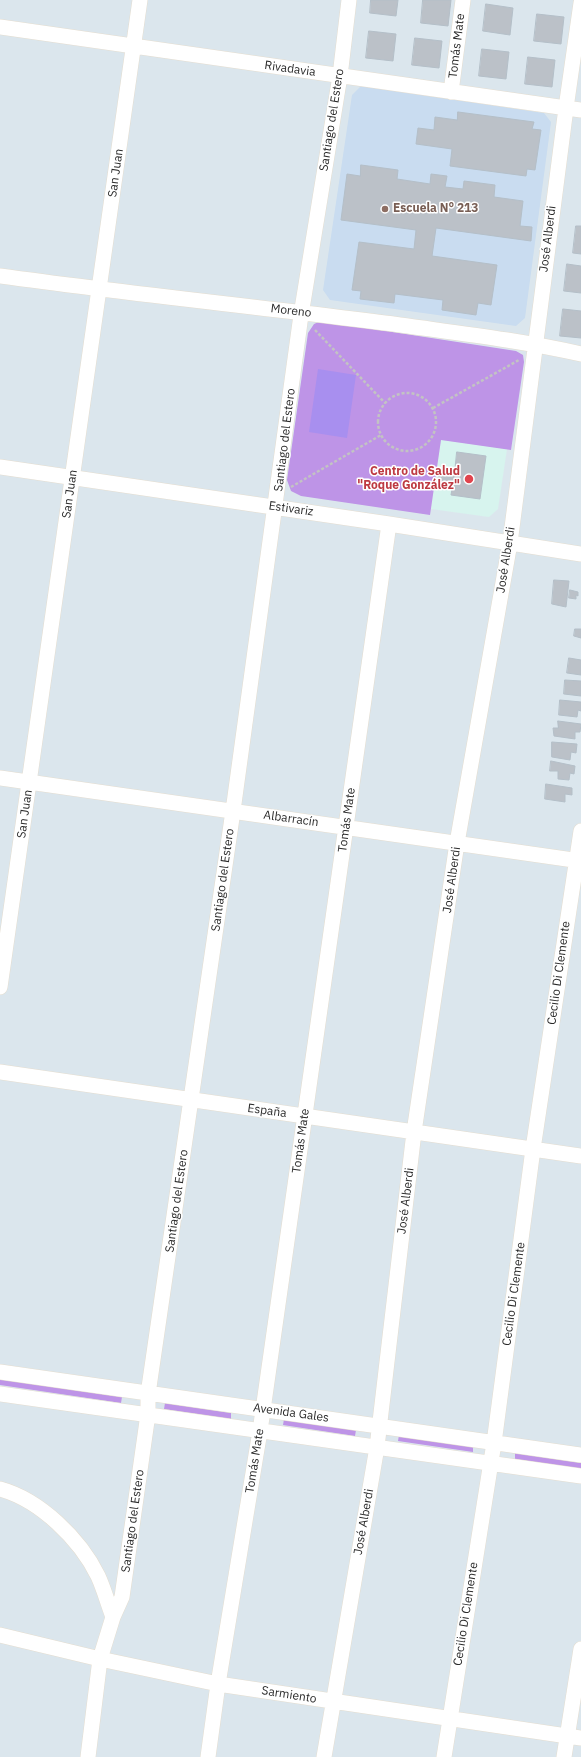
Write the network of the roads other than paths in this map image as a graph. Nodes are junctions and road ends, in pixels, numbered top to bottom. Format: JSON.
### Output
{"nodes":[{"id":1,"x":140,"y":0,"type":"edge"},
{"id":2,"x":349,"y":0,"type":"edge"},
{"id":3,"x":463,"y":0,"type":"edge"},
{"id":4,"x":581,"y":3,"type":"edge"},
{"id":5,"x":0,"y":27,"type":"edge"},
{"id":6,"x":134,"y":46,"type":"junction"},
{"id":7,"x":340,"y":76,"type":"junction"},
{"id":8,"x":451,"y":92,"type":"junction"},
{"id":9,"x":566,"y":108,"type":"junction"},
{"id":10,"x":581,"y":110,"type":"edge"},
{"id":11,"x":0,"y":276,"type":"edge"},
{"id":12,"x":99,"y":290,"type":"junction"},
{"id":13,"x":301,"y":314,"type":"junction"},
{"id":14,"x":534,"y":348,"type":"junction"},
{"id":15,"x":581,"y":354,"type":"edge"},
{"id":16,"x":0,"y":467,"type":"edge"},
{"id":17,"x":73,"y":478,"type":"junction"},
{"id":18,"x":277,"y":501,"type":"junction"},
{"id":19,"x":389,"y":524,"type":"junction"},
{"id":20,"x":510,"y":542,"type":"junction"},
{"id":21,"x":581,"y":554,"type":"edge"},
{"id":22,"x":0,"y":778,"type":"edge"},
{"id":23,"x":29,"y":782,"type":"junction"},
{"id":24,"x":233,"y":811,"type":"junction"},
{"id":25,"x":346,"y":826,"type":"junction"},
{"id":26,"x":581,"y":831,"type":"edge"},
{"id":27,"x":457,"y":843,"type":"junction"},
{"id":28,"x":579,"y":860,"type":"edge"},
{"id":29,"x":0,"y":987,"type":"edge"},
{"id":30,"x":0,"y":1072,"type":"edge"},
{"id":31,"x":192,"y":1100,"type":"junction"},
{"id":32,"x":304,"y":1116,"type":"junction"},
{"id":33,"x":414,"y":1132,"type":"junction"},
{"id":34,"x":533,"y":1149,"type":"junction"},
{"id":35,"x":581,"y":1156,"type":"edge"},
{"id":36,"x":0,"y":1372,"type":"edge"},
{"id":37,"x":0,"y":1394,"type":"edge"},
{"id":38,"x":148,"y":1394,"type":"junction"},
{"id":39,"x":262,"y":1409,"type":"junction"},
{"id":40,"x":148,"y":1414,"type":"junction"},
{"id":41,"x":379,"y":1426,"type":"junction"},
{"id":42,"x":260,"y":1431,"type":"junction"},
{"id":43,"x":494,"y":1443,"type":"junction"},
{"id":44,"x":377,"y":1447,"type":"junction"},
{"id":45,"x":581,"y":1455,"type":"edge"},
{"id":46,"x":490,"y":1462,"type":"junction"},
{"id":47,"x":581,"y":1476,"type":"edge"},
{"id":48,"x":0,"y":1489,"type":"edge"},
{"id":49,"x":113,"y":1617,"type":"junction"},
{"id":50,"x":0,"y":1635,"type":"edge"},
{"id":51,"x":581,"y":1648,"type":"edge"},
{"id":52,"x":100,"y":1659,"type":"junction"},
{"id":53,"x":218,"y":1684,"type":"junction"},
{"id":54,"x":332,"y":1702,"type":"junction"},
{"id":55,"x":450,"y":1720,"type":"junction"},
{"id":56,"x":574,"y":1737,"type":"edge"},
{"id":57,"x":88,"y":1757,"type":"edge"},
{"id":58,"x":208,"y":1757,"type":"edge"},
{"id":59,"x":324,"y":1757,"type":"edge"},
{"id":60,"x":444,"y":1757,"type":"edge"},
{"id":61,"x":564,"y":1757,"type":"edge"}],
"edges":[{"from":1,"to":6,"type":"street","name":"San Juan"},
{"from":2,"to":7,"type":"street","name":"Santiago del Estero"},
{"from":3,"to":8,"type":"street","name":"Tomás Mate"},
{"from":4,"to":9,"type":"street","name":"José Alberdi"},
{"from":5,"to":6,"type":"street","name":"Rivadavia"},
{"from":6,"to":7,"type":"street","name":"Rivadavia"},
{"from":6,"to":12,"type":"street","name":"San Juan"},
{"from":7,"to":8,"type":"street","name":"Rivadavia"},
{"from":7,"to":13,"type":"street","name":"Santiago del Estero"},
{"from":8,"to":9,"type":"street","name":"Rivadavia"},
{"from":9,"to":10,"type":"street","name":"Rivadavia"},
{"from":9,"to":14,"type":"street","name":"José Alberdi"},
{"from":11,"to":12,"type":"street","name":"Moreno"},
{"from":12,"to":13,"type":"street","name":"Moreno"},
{"from":12,"to":17,"type":"street","name":"San Juan"},
{"from":13,"to":14,"type":"street","name":"Moreno"},
{"from":13,"to":18,"type":"street","name":"Santiago del Estero"},
{"from":14,"to":15,"type":"street","name":"Moreno"},
{"from":14,"to":20,"type":"street","name":"José Alberdi"},
{"from":16,"to":17,"type":"street","name":"Estivariz"},
{"from":17,"to":18,"type":"street","name":"Estivariz"},
{"from":17,"to":23,"type":"street","name":"San Juan"},
{"from":18,"to":19,"type":"street","name":"Estivariz"},
{"from":18,"to":24,"type":"street","name":"Santiago del Estero"},
{"from":19,"to":20,"type":"street","name":"Estivariz"},
{"from":19,"to":25,"type":"street","name":"Tomás Mate"},
{"from":20,"to":21,"type":"street","name":"Estivariz"},
{"from":20,"to":27,"type":"street","name":"José Alberdi"},
{"from":22,"to":23,"type":"street","name":"Albarracín"},
{"from":23,"to":24,"type":"street","name":"Albarracín"},
{"from":23,"to":29,"type":"street","name":"San Juan"},
{"from":24,"to":25,"type":"street","name":"Albarracín"},
{"from":24,"to":31,"type":"street","name":"Santiago del Estero"},
{"from":25,"to":27,"type":"street","name":"Albarracín"},
{"from":25,"to":32,"type":"street","name":"Tomás Mate"},
{"from":26,"to":28,"type":"street","name":"Cecilio Di Clemente"},
{"from":27,"to":28,"type":"street","name":"Albarracín"},
{"from":27,"to":33,"type":"street","name":"José Alberdi"},
{"from":28,"to":34,"type":"street","name":"Cecilio Di Clemente"},
{"from":30,"to":31,"type":"street","name":"España"},
{"from":31,"to":32,"type":"street","name":"España"},
{"from":31,"to":38,"type":"street","name":"Santiago del Estero"},
{"from":32,"to":33,"type":"street","name":"España"},
{"from":32,"to":39,"type":"street","name":"Tomás Mate"},
{"from":33,"to":34,"type":"street","name":"España"},
{"from":33,"to":41,"type":"street","name":"José Alberdi"},
{"from":34,"to":35,"type":"street","name":"España"},
{"from":34,"to":43,"type":"street","name":"Cecilio Di Clemente"},
{"from":36,"to":38,"type":"street","name":"Avenida Gales"},
{"from":37,"to":40,"type":"street","name":"Avenida Gales"},
{"from":38,"to":39,"type":"street","name":"Avenida Gales"},
{"from":38,"to":40,"type":"street","name":"Santiago del Estero"},
{"from":39,"to":41,"type":"street","name":"Avenida Gales"},
{"from":39,"to":42,"type":"street","name":"Tomás Mate"},
{"from":40,"to":42,"type":"street","name":"Avenida Gales"},
{"from":40,"to":49,"type":"street","name":"Santiago del Estero"},
{"from":41,"to":43,"type":"street","name":"Avenida Gales"},
{"from":41,"to":44,"type":"street","name":"José Alberdi"},
{"from":42,"to":44,"type":"street","name":"Avenida Gales"},
{"from":42,"to":53,"type":"street","name":"Tomás Mate"},
{"from":43,"to":45,"type":"street","name":"Avenida Gales"},
{"from":43,"to":46,"type":"street","name":"Cecilio Di Clemente"},
{"from":44,"to":46,"type":"street","name":"Avenida Gales"},
{"from":44,"to":54,"type":"street","name":"José Alberdi"},
{"from":46,"to":47,"type":"street","name":"Avenida Gales"},
{"from":46,"to":55,"type":"street","name":"Cecilio Di Clemente"},
{"from":48,"to":49,"type":"street"},
{"from":49,"to":52,"type":"street","name":"Santiago del Estero"},
{"from":50,"to":52,"type":"street","name":"Sarmiento"},
{"from":51,"to":56,"type":"street"},
{"from":52,"to":53,"type":"street","name":"Sarmiento"},
{"from":52,"to":57,"type":"street","name":"Santiago del Estero"},
{"from":53,"to":54,"type":"street","name":"Sarmiento"},
{"from":53,"to":58,"type":"street","name":"Tomás Mate"},
{"from":54,"to":55,"type":"street","name":"Sarmiento"},
{"from":54,"to":59,"type":"street","name":"José Alberdi"},
{"from":55,"to":56,"type":"street","name":"Sarmiento"},
{"from":55,"to":60,"type":"street","name":"Cecilio Di Clemente"},
{"from":56,"to":61,"type":"street"}]}
